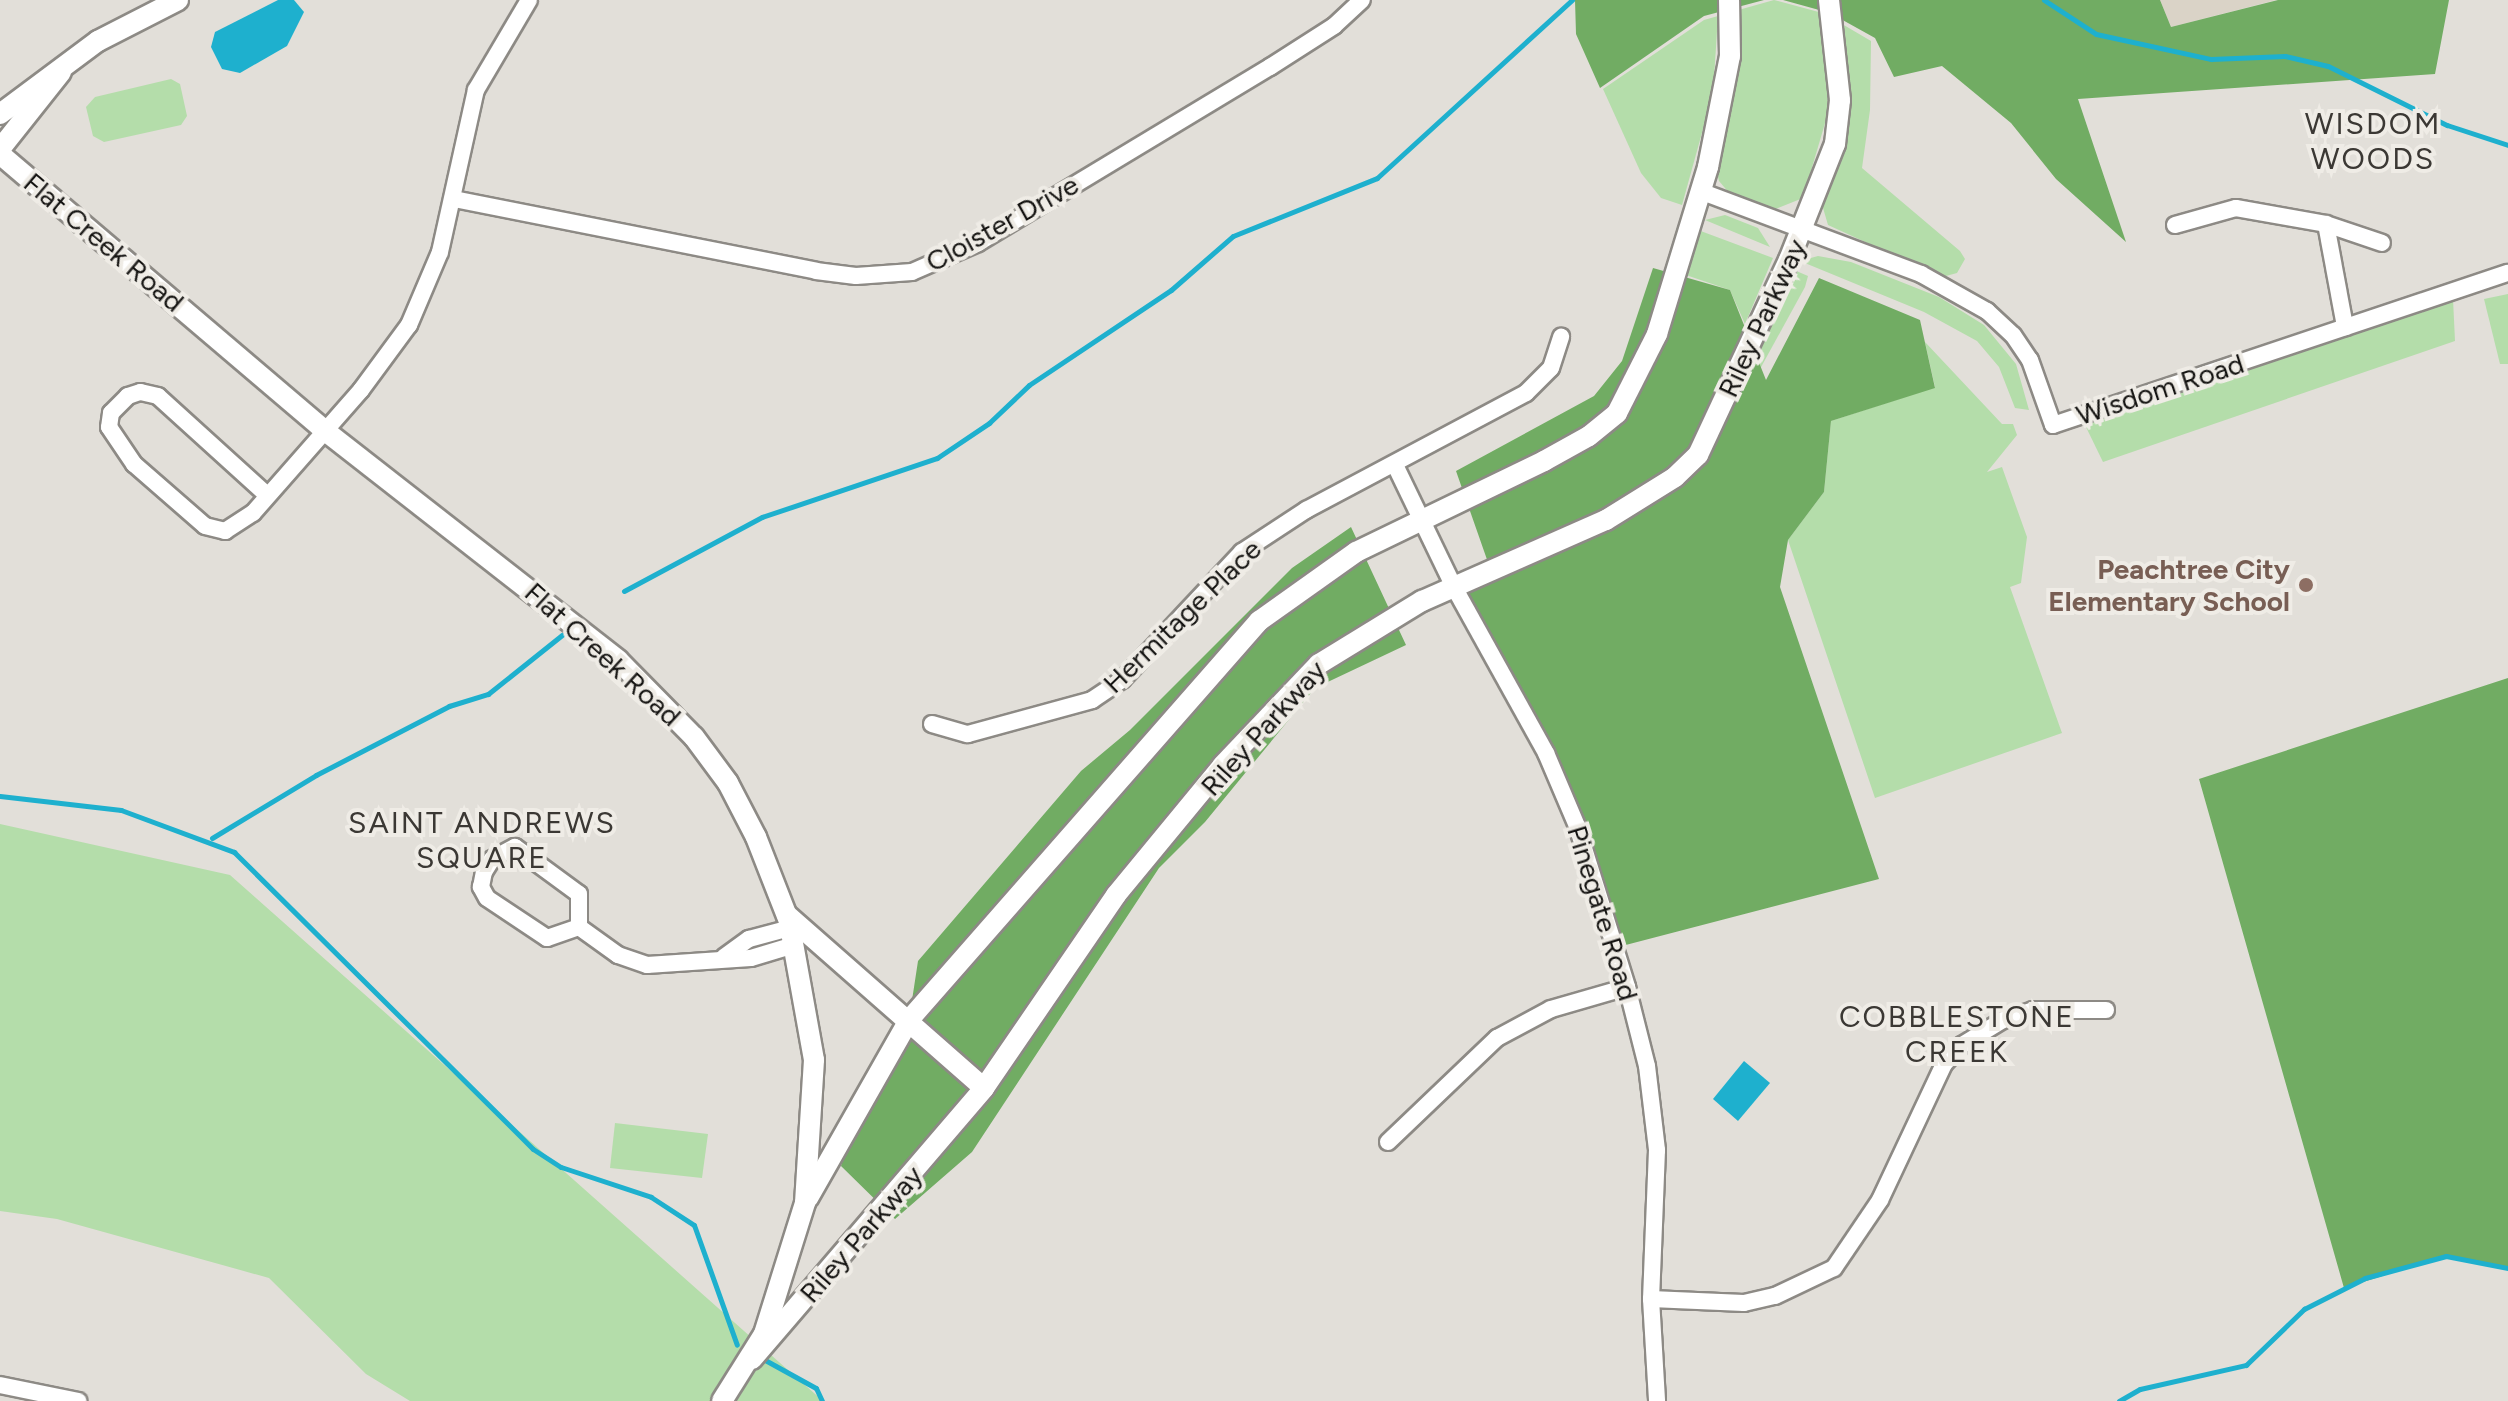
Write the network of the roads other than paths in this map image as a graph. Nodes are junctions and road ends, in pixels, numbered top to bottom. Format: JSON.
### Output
{"nodes":[{"id":1,"x":529,"y":0,"type":"edge"},
{"id":2,"x":1362,"y":0,"type":"edge"},
{"id":3,"x":1729,"y":0,"type":"edge"},
{"id":4,"x":1829,"y":0,"type":"edge"},
{"id":5,"x":170,"y":1,"type":"edge"},
{"id":6,"x":65,"y":66,"type":"junction"},
{"id":7,"x":0,"y":114,"type":"edge"},
{"id":8,"x":0,"y":152,"type":"edge"},
{"id":9,"x":1700,"y":191,"type":"junction"},
{"id":10,"x":454,"y":199,"type":"junction"},
{"id":11,"x":2326,"y":224,"type":"junction"},
{"id":12,"x":2175,"y":225,"type":"dead end"},
{"id":13,"x":1801,"y":231,"type":"junction"},
{"id":14,"x":2382,"y":243,"type":"dead end"},
{"id":15,"x":2508,"y":273,"type":"edge"},
{"id":16,"x":2345,"y":327,"type":"junction"},
{"id":17,"x":1561,"y":337,"type":"dead end"},
{"id":18,"x":324,"y":430,"type":"junction"},
{"id":19,"x":1395,"y":465,"type":"junction"},
{"id":20,"x":267,"y":495,"type":"junction"},
{"id":21,"x":1422,"y":518,"type":"junction"},
{"id":22,"x":1454,"y":587,"type":"junction"},
{"id":23,"x":932,"y":724,"type":"dead end"},
{"id":24,"x":579,"y":927,"type":"junction"},
{"id":25,"x":790,"y":929,"type":"junction"},
{"id":26,"x":1627,"y":987,"type":"junction"},
{"id":27,"x":2106,"y":1010,"type":"dead end"},
{"id":28,"x":909,"y":1020,"type":"junction"},
{"id":29,"x":984,"y":1088,"type":"junction"},
{"id":30,"x":1388,"y":1142,"type":"dead end"},
{"id":31,"x":805,"y":1203,"type":"junction"},
{"id":32,"x":1651,"y":1299,"type":"junction"},
{"id":33,"x":752,"y":1359,"type":"junction"},
{"id":34,"x":0,"y":1385,"type":"edge"},
{"id":35,"x":78,"y":1401,"type":"edge"},
{"id":36,"x":722,"y":1401,"type":"edge"},
{"id":37,"x":1657,"y":1401,"type":"edge"}],
"edges":[{"from":1,"to":10,"type":"street"},
{"from":2,"to":10,"type":"street","name":"Cloister Drive"},
{"from":3,"to":9,"type":"street"},
{"from":4,"to":13,"type":"street","name":"Riley Parkway"},
{"from":5,"to":6,"type":"street"},
{"from":6,"to":7,"type":"street"},
{"from":6,"to":8,"type":"street"},
{"from":8,"to":18,"type":"street","name":"Flat Creek Road"},
{"from":9,"to":13,"type":"street","name":"Wisdom Road"},
{"from":9,"to":21,"type":"street"},
{"from":10,"to":18,"type":"street"},
{"from":11,"to":12,"type":"street"},
{"from":11,"to":14,"type":"street"},
{"from":11,"to":16,"type":"street"},
{"from":13,"to":16,"type":"street","name":"Wisdom Road"},
{"from":13,"to":22,"type":"street","name":"Riley Parkway"},
{"from":15,"to":16,"type":"street","name":"Wisdom Road"},
{"from":17,"to":19,"type":"street","name":"Hermitage Place"},
{"from":18,"to":20,"type":"street"},
{"from":18,"to":25,"type":"street","name":"Flat Creek Road"},
{"from":19,"to":21,"type":"street","name":"Pinegate Road"},
{"from":19,"to":23,"type":"street","name":"Hermitage Place"},
{"from":20,"to":20,"type":"street"},
{"from":21,"to":22,"type":"street","name":"Pinegate Road"},
{"from":21,"to":28,"type":"street"},
{"from":22,"to":26,"type":"street","name":"Pinegate Road"},
{"from":22,"to":29,"type":"street","name":"Riley Parkway"},
{"from":24,"to":24,"type":"street"},
{"from":24,"to":25,"type":"street"},
{"from":25,"to":28,"type":"street"},
{"from":25,"to":31,"type":"street","name":"Flat Creek Road"},
{"from":26,"to":30,"type":"street"},
{"from":26,"to":32,"type":"street","name":"Pinegate Road"},
{"from":27,"to":32,"type":"street"},
{"from":28,"to":29,"type":"street"},
{"from":28,"to":31,"type":"street"},
{"from":29,"to":33,"type":"street","name":"Riley Parkway"},
{"from":31,"to":33,"type":"street","name":"Flat Creek Road"},
{"from":32,"to":37,"type":"street","name":"Pinegate Road"},
{"from":33,"to":36,"type":"street","name":"Flat Creek Road"},
{"from":34,"to":35,"type":"street"}]}
